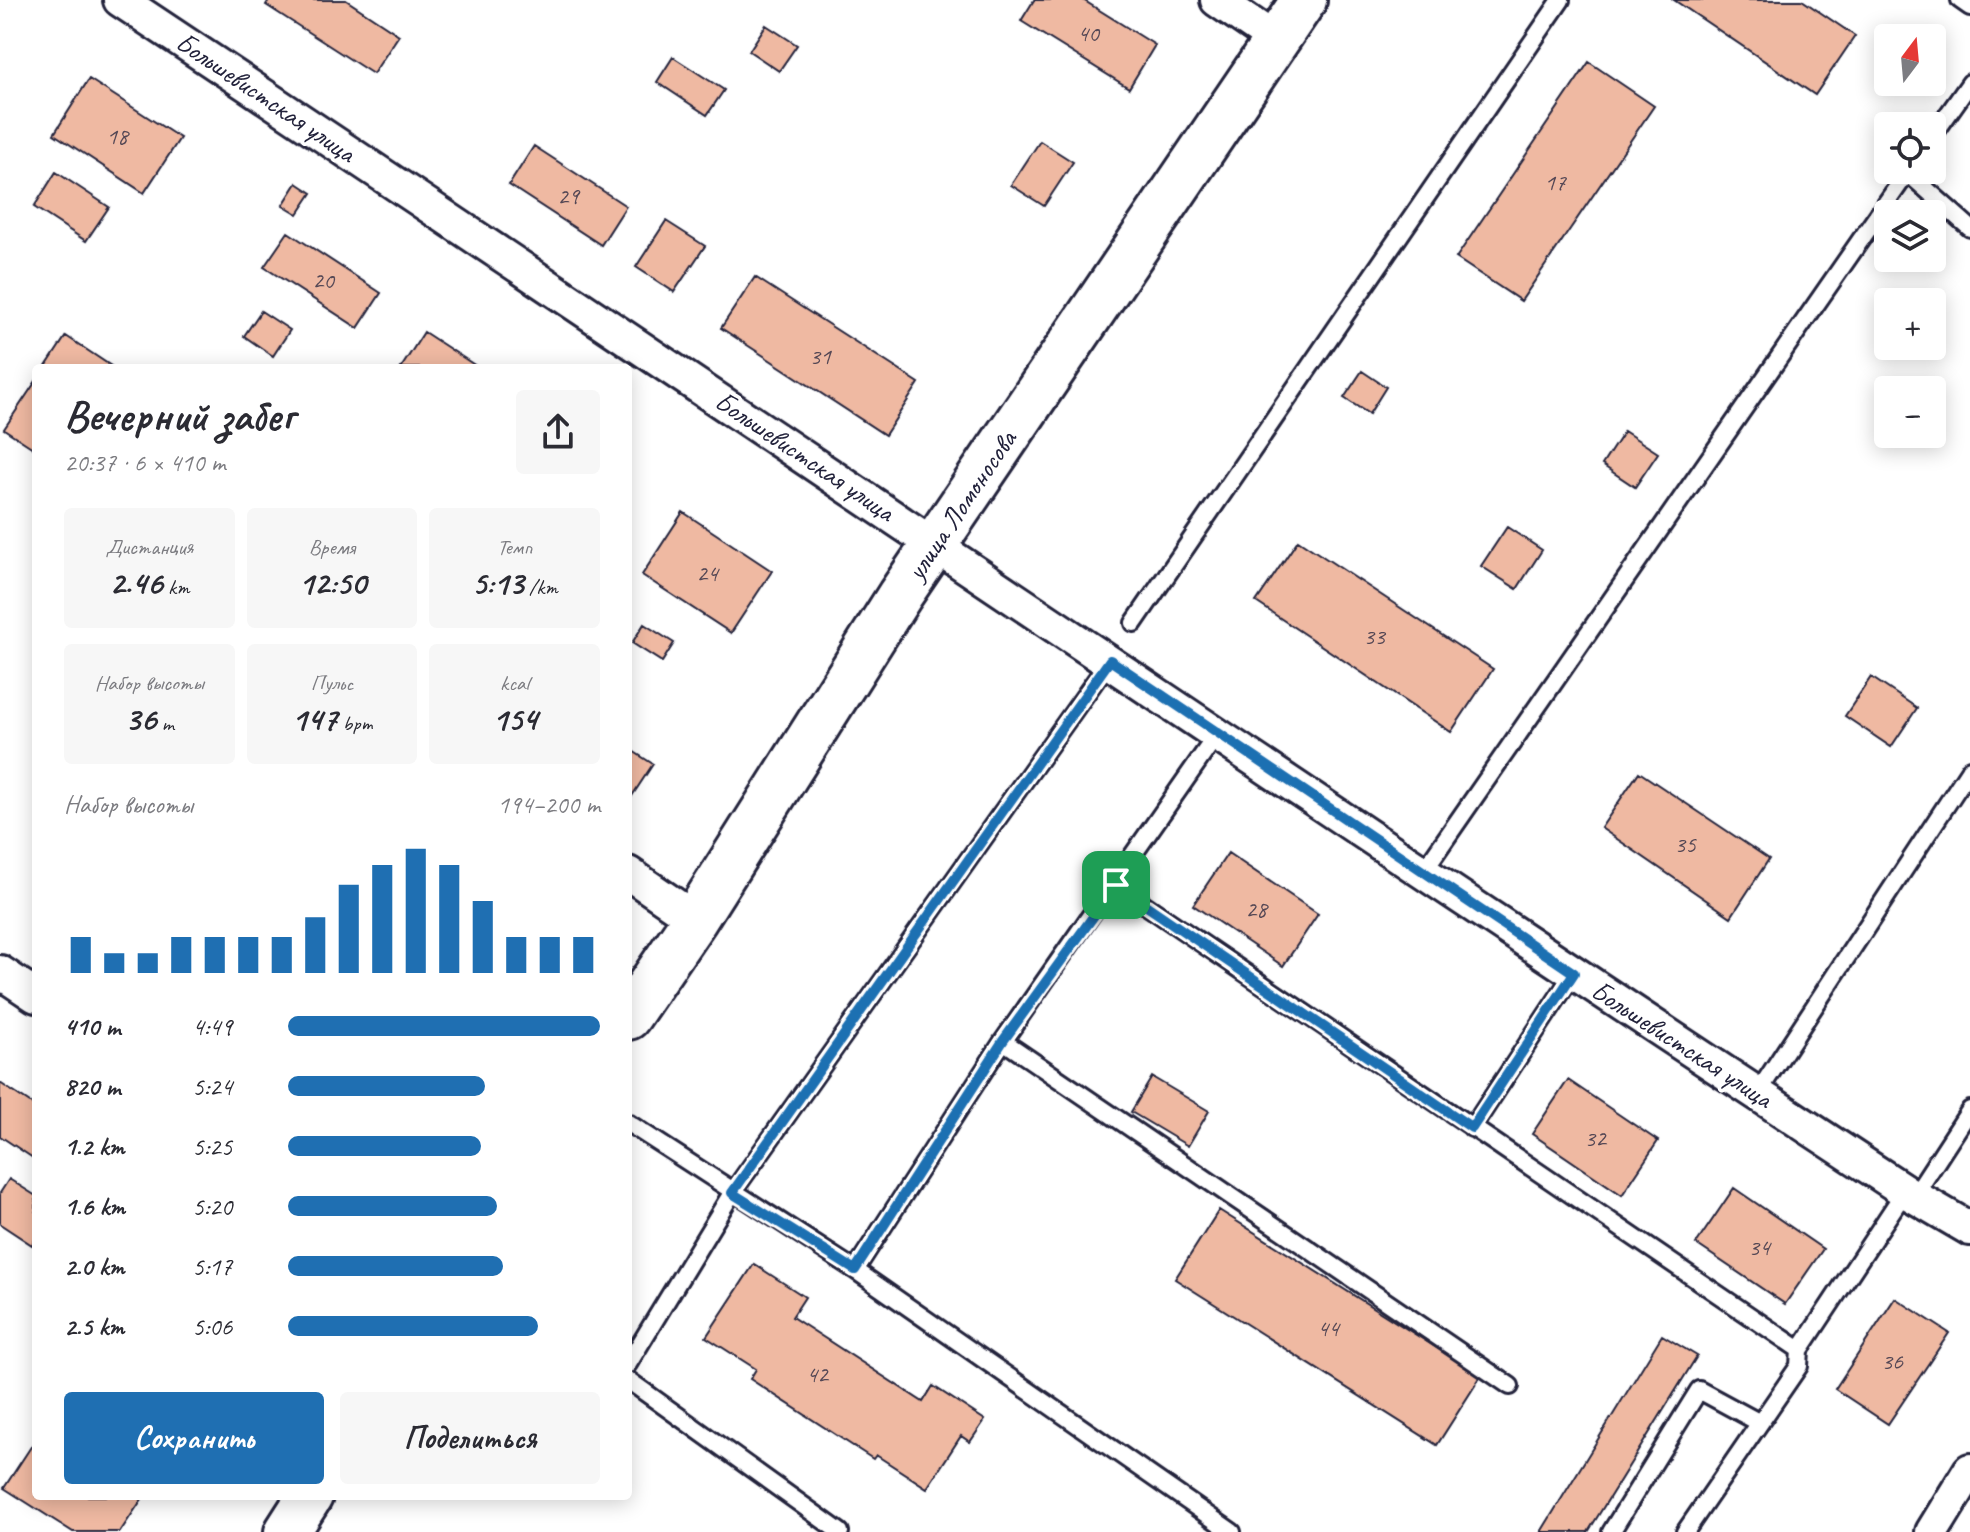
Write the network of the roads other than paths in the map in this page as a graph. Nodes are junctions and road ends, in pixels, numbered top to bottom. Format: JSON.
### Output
{"nodes":[{"id":1,"x":120,"y":0,"type":"edge"},
{"id":2,"x":1217,"y":0,"type":"edge"},
{"id":3,"x":1304,"y":0,"type":"edge"},
{"id":4,"x":1561,"y":0,"type":"edge"},
{"id":5,"x":1960,"y":0,"type":"edge"},
{"id":6,"x":1970,"y":7,"type":"edge"},
{"id":7,"x":1277,"y":41,"type":"junction"},
{"id":8,"x":1970,"y":83,"type":"edge"},
{"id":9,"x":1946,"y":117,"type":"edge"},
{"id":10,"x":1899,"y":184,"type":"edge"},
{"id":11,"x":1922,"y":184,"type":"edge"},
{"id":12,"x":1970,"y":228,"type":"edge"},
{"id":13,"x":936,"y":543,"type":"junction"},
{"id":14,"x":1134,"y":623,"type":"dead end"},
{"id":15,"x":1110,"y":660,"type":"junction"},
{"id":16,"x":1218,"y":733,"type":"junction"},
{"id":17,"x":1970,"y":769,"type":"edge"},
{"id":18,"x":1422,"y":873,"type":"junction"},
{"id":19,"x":632,"y":876,"type":"edge"},
{"id":20,"x":1116,"y":885,"type":"junction"},
{"id":21,"x":695,"y":919,"type":"junction"},
{"id":22,"x":0,"y":972,"type":"edge"},
{"id":23,"x":1574,"y":973,"type":"junction"},
{"id":24,"x":32,"y":993,"type":"edge"},
{"id":25,"x":632,"y":1011,"type":"edge"},
{"id":26,"x":1003,"y":1041,"type":"junction"},
{"id":27,"x":1757,"y":1094,"type":"junction"},
{"id":28,"x":1970,"y":1110,"type":"edge"},
{"id":29,"x":632,"y":1126,"type":"edge"},
{"id":30,"x":1472,"y":1128,"type":"junction"},
{"id":31,"x":732,"y":1193,"type":"junction"},
{"id":32,"x":1910,"y":1194,"type":"junction"},
{"id":33,"x":1970,"y":1229,"type":"edge"},
{"id":34,"x":855,"y":1270,"type":"junction"},
{"id":35,"x":1800,"y":1350,"type":"junction"},
{"id":36,"x":632,"y":1357,"type":"edge"},
{"id":37,"x":632,"y":1383,"type":"edge"},
{"id":38,"x":1510,"y":1386,"type":"dead end"},
{"id":39,"x":1760,"y":1423,"type":"junction"},
{"id":40,"x":1970,"y":1470,"type":"edge"},
{"id":41,"x":307,"y":1500,"type":"edge"},
{"id":42,"x":1960,"y":1508,"type":"edge"},
{"id":43,"x":287,"y":1532,"type":"edge"},
{"id":44,"x":840,"y":1532,"type":"edge"},
{"id":45,"x":1232,"y":1532,"type":"edge"},
{"id":46,"x":1611,"y":1532,"type":"edge"},
{"id":47,"x":1685,"y":1532,"type":"edge"},
{"id":48,"x":1932,"y":1532,"type":"edge"}],
"edges":[{"from":1,"to":13,"type":"street","name":"Большевистская улица"},
{"from":2,"to":7,"type":"street"},
{"from":3,"to":7,"type":"main road","name":"улица Ломоносова"},
{"from":4,"to":14,"type":"lane"},
{"from":5,"to":6,"type":"lane"},
{"from":7,"to":13,"type":"main road","name":"улица Ломоносова"},
{"from":8,"to":9,"type":"lane"},
{"from":10,"to":18,"type":"lane"},
{"from":11,"to":12,"type":"lane"},
{"from":13,"to":15,"type":"street","name":"Большевистская улица"},
{"from":13,"to":21,"type":"main road","name":"улица Ломоносова"},
{"from":15,"to":16,"type":"street","name":"Большевистская улица"},
{"from":15,"to":31,"type":"lane"},
{"from":16,"to":18,"type":"street","name":"Большевистская улица"},
{"from":16,"to":20,"type":"lane"},
{"from":17,"to":27,"type":"lane"},
{"from":18,"to":23,"type":"street","name":"Большевистская улица"},
{"from":19,"to":21,"type":"street"},
{"from":20,"to":26,"type":"lane"},
{"from":20,"to":30,"type":"lane"},
{"from":21,"to":25,"type":"main road","name":"улица Ломоносова"},
{"from":22,"to":24,"type":"street"},
{"from":23,"to":27,"type":"street","name":"Большевистская улица"},
{"from":23,"to":30,"type":"lane"},
{"from":26,"to":34,"type":"lane"},
{"from":26,"to":38,"type":"lane"},
{"from":27,"to":32,"type":"street","name":"Большевистская улица"},
{"from":28,"to":32,"type":"lane"},
{"from":29,"to":31,"type":"lane"},
{"from":30,"to":35,"type":"lane"},
{"from":31,"to":34,"type":"lane"},
{"from":31,"to":36,"type":"lane"},
{"from":32,"to":33,"type":"street","name":"Большевистская улица"},
{"from":32,"to":35,"type":"lane"},
{"from":34,"to":45,"type":"lane"},
{"from":35,"to":39,"type":"lane"},
{"from":37,"to":44,"type":"lane"},
{"from":39,"to":46,"type":"lane"},
{"from":39,"to":47,"type":"lane"},
{"from":40,"to":42,"type":"street"},
{"from":41,"to":43,"type":"main road"},
{"from":42,"to":48,"type":"street"}]}
